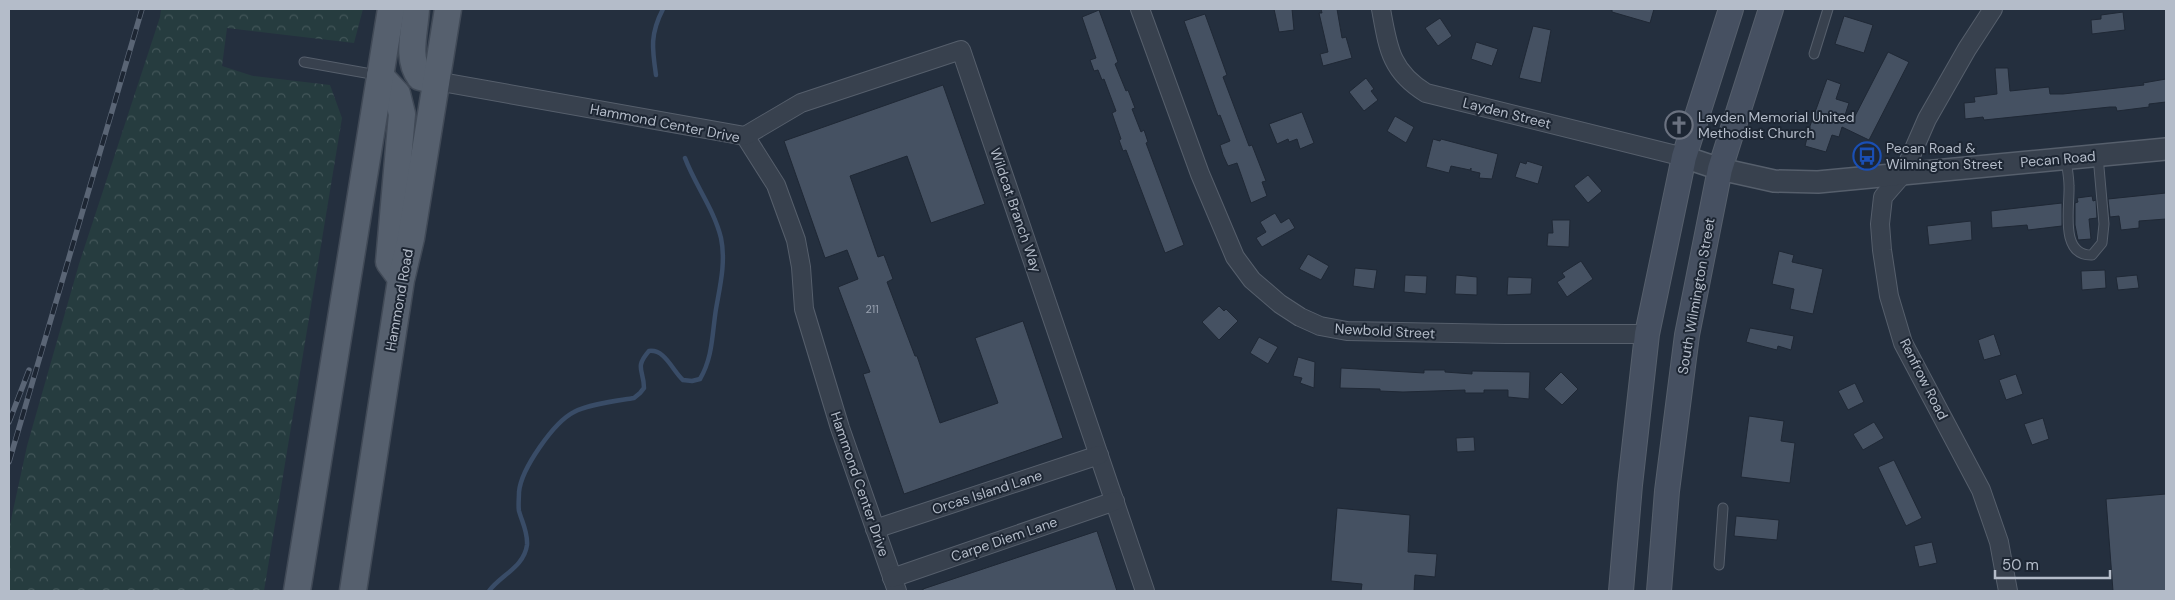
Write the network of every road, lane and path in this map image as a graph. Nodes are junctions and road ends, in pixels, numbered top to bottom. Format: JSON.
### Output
{"nodes":[{"id":1,"x":391,"y":9,"type":"edge"},
{"id":2,"x":416,"y":9,"type":"edge"},
{"id":3,"x":448,"y":9,"type":"edge"},
{"id":4,"x":1140,"y":9,"type":"edge"},
{"id":5,"x":1381,"y":9,"type":"edge"},
{"id":6,"x":1731,"y":9,"type":"edge"},
{"id":7,"x":1771,"y":9,"type":"edge"},
{"id":8,"x":1828,"y":9,"type":"edge"},
{"id":9,"x":1993,"y":9,"type":"edge"},
{"id":10,"x":1814,"y":54,"type":"dead end"},
{"id":11,"x":304,"y":62,"type":"dead end"},
{"id":12,"x":380,"y":76,"type":"junction"},
{"id":13,"x":436,"y":81,"type":"junction"},
{"id":14,"x":745,"y":136,"type":"junction"},
{"id":15,"x":2166,"y":148,"type":"edge"},
{"id":16,"x":2098,"y":155,"type":"junction"},
{"id":17,"x":1684,"y":157,"type":"junction"},
{"id":18,"x":2066,"y":158,"type":"junction"},
{"id":19,"x":1720,"y":169,"type":"junction"},
{"id":20,"x":1904,"y":174,"type":"junction"},
{"id":21,"x":401,"y":280,"type":"junction"},
{"id":22,"x":1647,"y":334,"type":"junction"},
{"id":23,"x":1099,"y":455,"type":"junction"},
{"id":24,"x":1115,"y":500,"type":"junction"},
{"id":25,"x":1724,"y":508,"type":"dead end"},
{"id":26,"x":875,"y":529,"type":"junction"},
{"id":27,"x":1719,"y":565,"type":"dead end"},
{"id":28,"x":895,"y":584,"type":"edge"},
{"id":29,"x":296,"y":591,"type":"edge"},
{"id":30,"x":352,"y":591,"type":"edge"},
{"id":31,"x":1145,"y":591,"type":"edge"},
{"id":32,"x":1621,"y":591,"type":"edge"},
{"id":33,"x":1659,"y":591,"type":"edge"},
{"id":34,"x":2008,"y":591,"type":"edge"}],
"edges":[{"from":1,"to":12,"type":"main road"},
{"from":2,"to":13,"type":"main road"},
{"from":3,"to":13,"type":"main road","name":"Hammond Road"},
{"from":4,"to":22,"type":"street","name":"Newbold Street"},
{"from":5,"to":17,"type":"street","name":"Layden Street"},
{"from":6,"to":17,"type":"main road"},
{"from":7,"to":19,"type":"main road","name":"South Wilmington Street"},
{"from":8,"to":10,"type":"lane"},
{"from":9,"to":20,"type":"street","name":"Renfrow Road"},
{"from":11,"to":12,"type":"lane"},
{"from":12,"to":21,"type":"main road"},
{"from":12,"to":29,"type":"main road"},
{"from":13,"to":14,"type":"street","name":"Hammond Center Drive"},
{"from":13,"to":21,"type":"main road","name":"Hammond Road"},
{"from":14,"to":23,"type":"street","name":"Wildcat Branch Way"},
{"from":14,"to":26,"type":"street","name":"Hammond Center Drive"},
{"from":15,"to":16,"type":"street","name":"Pecan Road"},
{"from":16,"to":18,"type":"street","name":"Pecan Road"},
{"from":16,"to":18,"type":"lane"},
{"from":17,"to":19,"type":"street","name":"Pecan Road"},
{"from":17,"to":22,"type":"main road"},
{"from":18,"to":20,"type":"street","name":"Pecan Road"},
{"from":19,"to":20,"type":"street","name":"Pecan Road"},
{"from":19,"to":33,"type":"main road","name":"South Wilmington Street"},
{"from":20,"to":34,"type":"street","name":"Renfrow Road"},
{"from":21,"to":30,"type":"main road","name":"Hammond Road"},
{"from":22,"to":32,"type":"main road"},
{"from":23,"to":24,"type":"street","name":"Wildcat Branch Way"},
{"from":23,"to":26,"type":"street","name":"Orcas Island Lane"},
{"from":24,"to":28,"type":"street","name":"Carpe Diem Lane"},
{"from":24,"to":31,"type":"street","name":"Wildcat Branch Way"},
{"from":25,"to":27,"type":"lane"},
{"from":26,"to":28,"type":"street","name":"Hammond Center Drive"}]}
